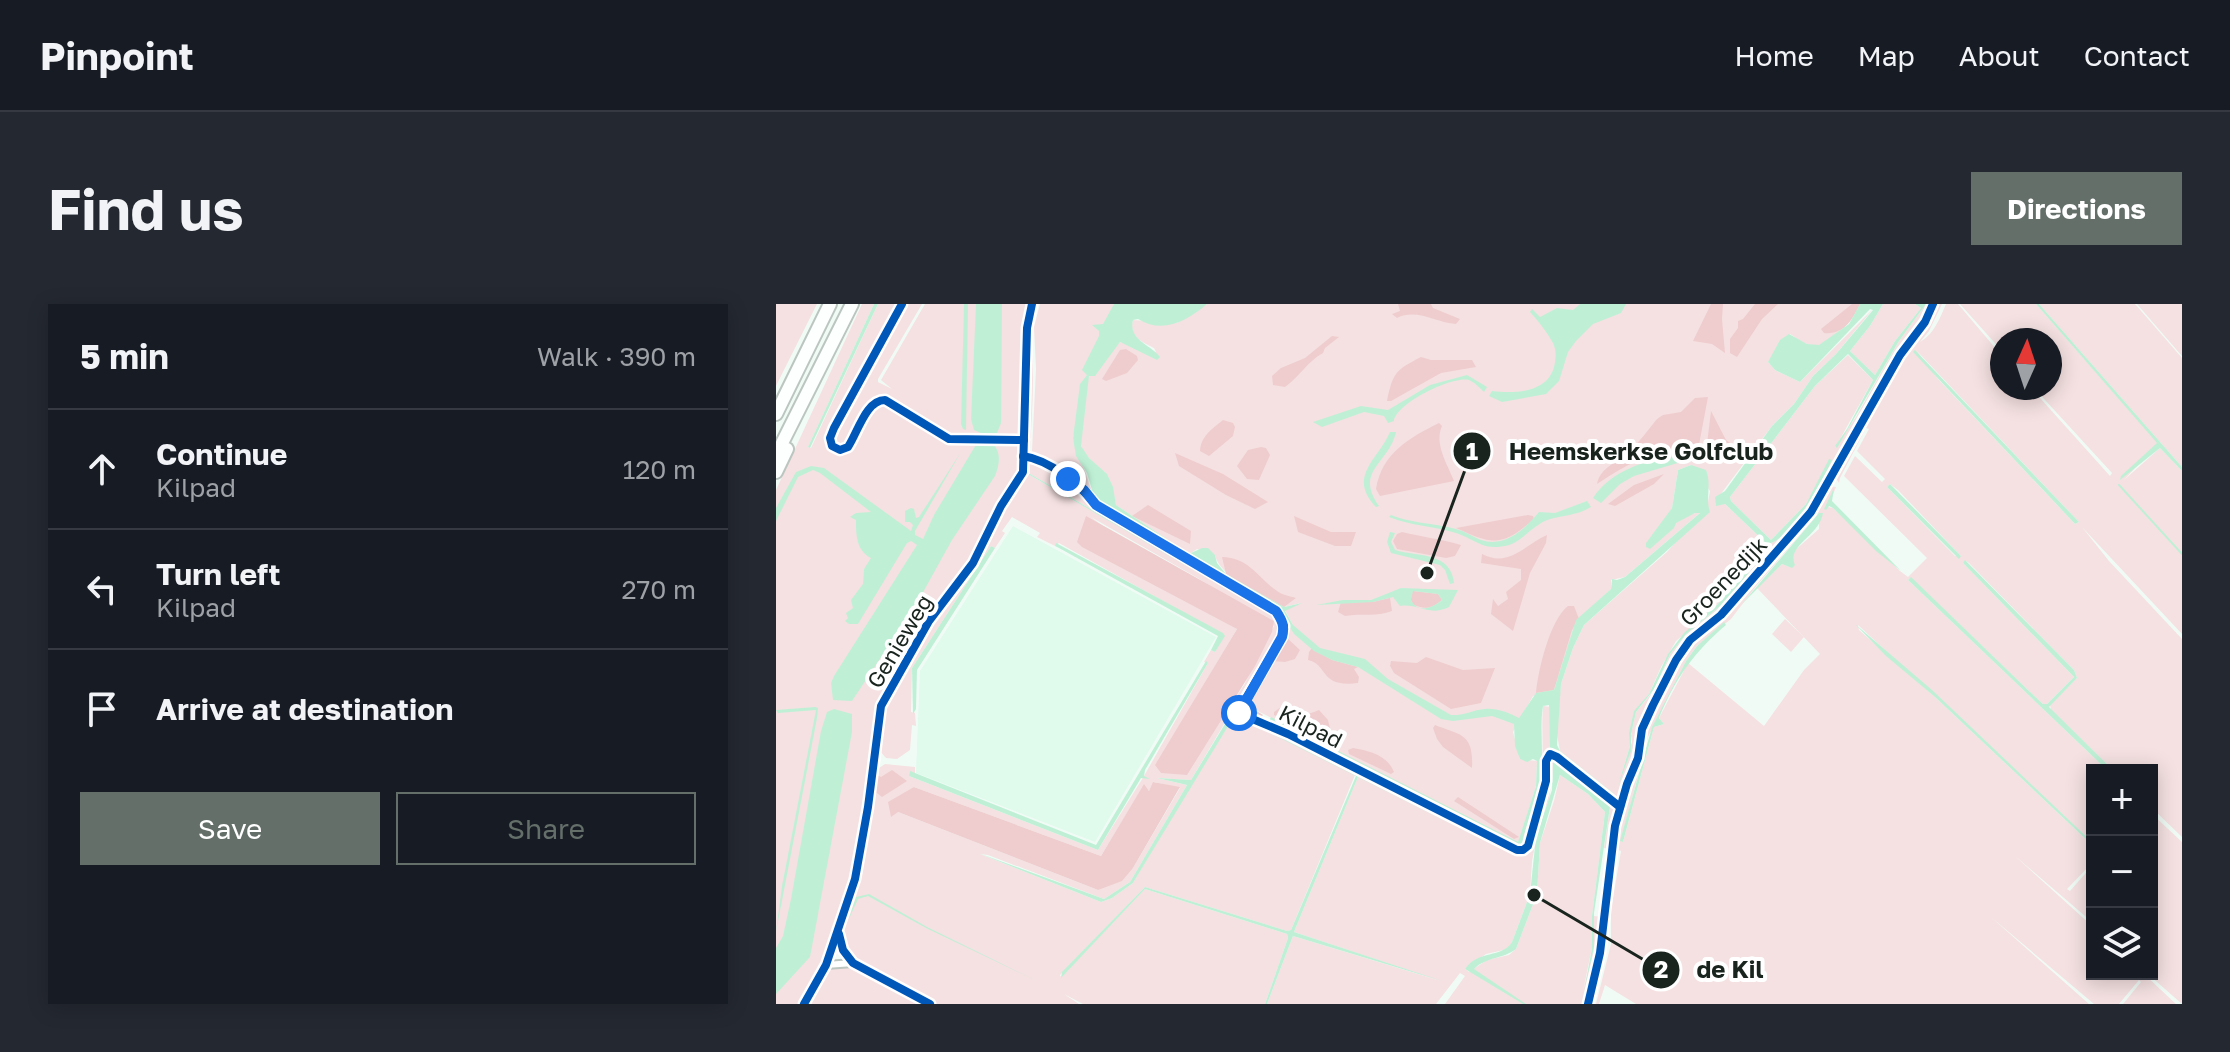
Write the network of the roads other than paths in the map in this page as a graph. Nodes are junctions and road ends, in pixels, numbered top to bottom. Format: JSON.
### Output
{"nodes":[{"id":1,"x":830,"y":304,"type":"edge"},
{"id":2,"x":852,"y":304,"type":"edge"},
{"id":3,"x":1032,"y":304,"type":"edge"},
{"id":4,"x":1933,"y":304,"type":"edge"},
{"id":5,"x":803,"y":406,"type":"junction"},
{"id":6,"x":776,"y":414,"type":"edge"},
{"id":7,"x":776,"y":455,"type":"edge"},
{"id":8,"x":776,"y":472,"type":"edge"},
{"id":9,"x":839,"y":934,"type":"junction"},
{"id":10,"x":853,"y":963,"type":"junction"},
{"id":11,"x":826,"y":965,"type":"junction"},
{"id":12,"x":804,"y":1004,"type":"edge"},
{"id":13,"x":930,"y":1004,"type":"edge"},
{"id":14,"x":1588,"y":1004,"type":"edge"}],
"edges":[{"from":1,"to":6,"type":"highway"},
{"from":2,"to":5,"type":"highway"},
{"from":3,"to":9,"type":"street","name":"Genieweg"},
{"from":4,"to":14,"type":"street","name":"Groenedijk"},
{"from":5,"to":7,"type":"highway"},
{"from":5,"to":8,"type":"highway"},
{"from":9,"to":10,"type":"street"},
{"from":9,"to":11,"type":"street","name":"Genieweg"},
{"from":10,"to":11,"type":"street"},
{"from":10,"to":13,"type":"street"},
{"from":11,"to":12,"type":"street","name":"Genieweg"}]}
